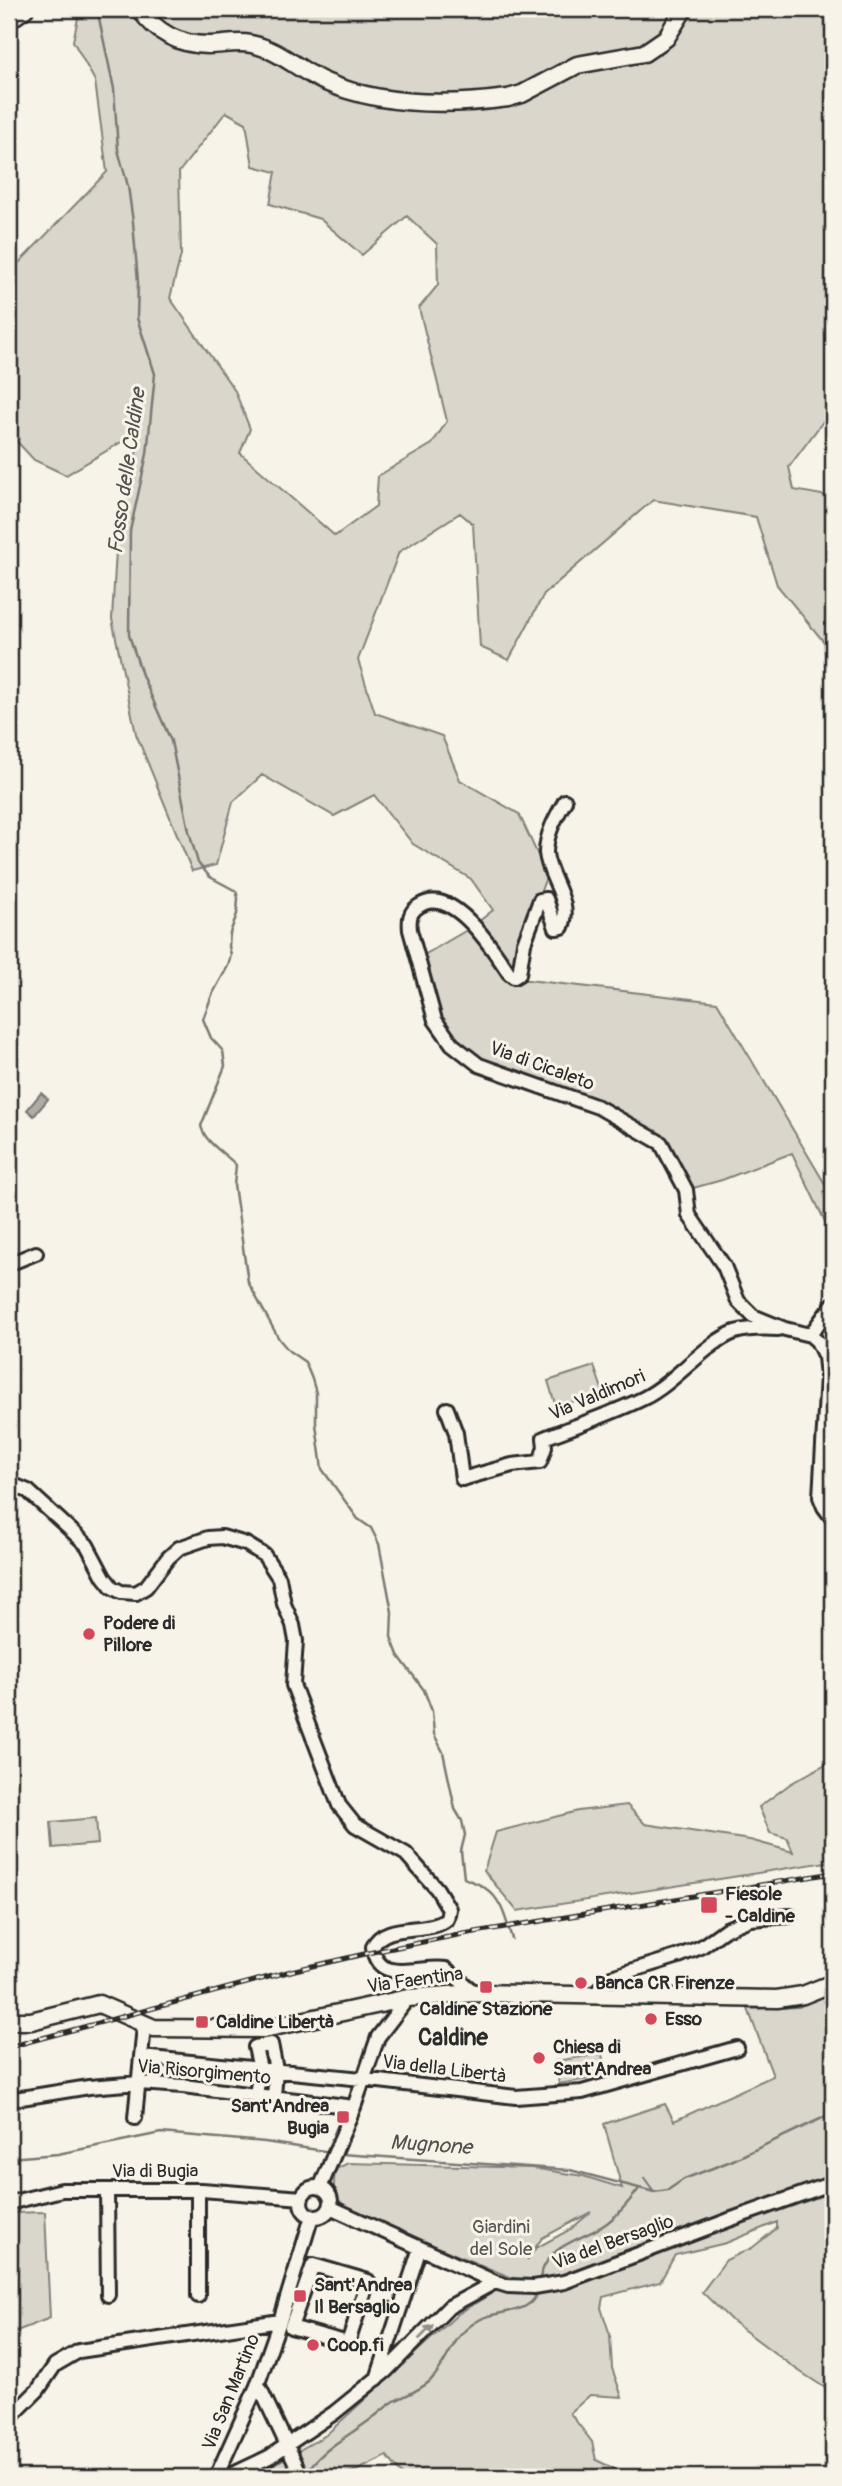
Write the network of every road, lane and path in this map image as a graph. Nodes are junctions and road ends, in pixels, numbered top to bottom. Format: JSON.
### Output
{"nodes":[{"id":1,"x":25,"y":9,"type":"edge"},
{"id":2,"x":140,"y":9,"type":"edge"},
{"id":3,"x":684,"y":9,"type":"edge"},
{"id":4,"x":9,"y":19,"type":"edge"},
{"id":5,"x":565,"y":801,"type":"dead end"},
{"id":6,"x":36,"y":1253,"type":"dead end"},
{"id":7,"x":9,"y":1264,"type":"edge"},
{"id":8,"x":833,"y":1304,"type":"edge"},
{"id":9,"x":785,"y":1329,"type":"junction"},
{"id":10,"x":810,"y":1335,"type":"junction"},
{"id":11,"x":447,"y":1409,"type":"dead end"},
{"id":12,"x":9,"y":1483,"type":"edge"},
{"id":13,"x":833,"y":1519,"type":"edge"},
{"id":14,"x":790,"y":1916,"type":"dead end"},
{"id":15,"x":833,"y":1983,"type":"edge"},
{"id":16,"x":475,"y":1993,"type":"junction"},
{"id":17,"x":595,"y":1994,"type":"junction"},
{"id":18,"x":408,"y":1998,"type":"junction"},
{"id":19,"x":9,"y":2021,"type":"edge"},
{"id":20,"x":144,"y":2026,"type":"junction"},
{"id":21,"x":737,"y":2048,"type":"dead end"},
{"id":22,"x":141,"y":2057,"type":"junction"},
{"id":23,"x":260,"y":2068,"type":"junction"},
{"id":24,"x":276,"y":2070,"type":"junction"},
{"id":25,"x":362,"y":2079,"type":"junction"},
{"id":26,"x":139,"y":2083,"type":"junction"},
{"id":27,"x":256,"y":2095,"type":"junction"},
{"id":28,"x":274,"y":2097,"type":"junction"},
{"id":29,"x":9,"y":2101,"type":"edge"},
{"id":30,"x":354,"y":2107,"type":"junction"},
{"id":31,"x":135,"y":2118,"type":"dead end"},
{"id":32,"x":833,"y":2183,"type":"edge"},
{"id":33,"x":320,"y":2188,"type":"junction"},
{"id":34,"x":107,"y":2190,"type":"junction"},
{"id":35,"x":198,"y":2190,"type":"junction"},
{"id":36,"x":302,"y":2198,"type":"junction"},
{"id":37,"x":9,"y":2203,"type":"edge"},
{"id":38,"x":330,"y":2207,"type":"junction"},
{"id":39,"x":312,"y":2216,"type":"junction"},
{"id":40,"x":420,"y":2248,"type":"junction"},
{"id":41,"x":495,"y":2282,"type":"junction"},
{"id":42,"x":108,"y":2295,"type":"dead end"},
{"id":43,"x":198,"y":2296,"type":"dead end"},
{"id":44,"x":280,"y":2321,"type":"junction"},
{"id":45,"x":348,"y":2343,"type":"joint"},
{"id":46,"x":377,"y":2379,"type":"junction"},
{"id":47,"x":257,"y":2386,"type":"junction"},
{"id":48,"x":9,"y":2420,"type":"edge"},
{"id":49,"x":288,"y":2445,"type":"junction"},
{"id":50,"x":216,"y":2477,"type":"edge"},
{"id":51,"x":227,"y":2477,"type":"edge"},
{"id":52,"x":302,"y":2477,"type":"edge"}],
"edges":[{"from":1,"to":4,"type":"main road"},
{"from":2,"to":3,"type":"main road"},
{"from":5,"to":9,"type":"street","name":"Via di Cicaleto"},
{"from":6,"to":7,"type":"street"},
{"from":8,"to":10,"type":"street"},
{"from":9,"to":10,"type":"street","name":"Via di Cicaleto"},
{"from":9,"to":11,"type":"street","name":"Via Valdimori"},
{"from":10,"to":13,"type":"street"},
{"from":12,"to":16,"type":"street"},
{"from":14,"to":17,"type":"street"},
{"from":15,"to":17,"type":"main road","name":"Via Faentina"},
{"from":16,"to":17,"type":"main road","name":"Via Faentina"},
{"from":16,"to":18,"type":"main road","name":"Via Faentina"},
{"from":18,"to":20,"type":"main road","name":"Via Faentina"},
{"from":18,"to":25,"type":"street"},
{"from":19,"to":20,"type":"main road","name":"Via Faentina"},
{"from":20,"to":22,"type":"street"},
{"from":21,"to":25,"type":"street","name":"Via della Libertà"},
{"from":22,"to":23,"type":"street","name":"Via della Libertà"},
{"from":22,"to":26,"type":"street"},
{"from":23,"to":24,"type":"street","name":"Via della Libertà"},
{"from":23,"to":24,"type":"street"},
{"from":23,"to":27,"type":"street"},
{"from":24,"to":25,"type":"street","name":"Via della Libertà"},
{"from":24,"to":28,"type":"street"},
{"from":25,"to":30,"type":"street"},
{"from":26,"to":27,"type":"street","name":"Via Risorgimento"},
{"from":26,"to":29,"type":"street","name":"Via Risorgimento"},
{"from":26,"to":31,"type":"street"},
{"from":27,"to":28,"type":"street","name":"Via Risorgimento"},
{"from":28,"to":30,"type":"street","name":"Via Risorgimento"},
{"from":30,"to":33,"type":"street"},
{"from":32,"to":41,"type":"street","name":"Via del Bersaglio"},
{"from":33,"to":36,"type":"street"},
{"from":33,"to":38,"type":"street"},
{"from":34,"to":35,"type":"street","name":"Via di Bugia"},
{"from":34,"to":37,"type":"street","name":"Via di Bugia"},
{"from":34,"to":42,"type":"street"},
{"from":35,"to":36,"type":"street","name":"Via di Bugia"},
{"from":35,"to":43,"type":"street"},
{"from":36,"to":39,"type":"street"},
{"from":38,"to":39,"type":"street"},
{"from":38,"to":40,"type":"street","name":"Via del Bersaglio"},
{"from":39,"to":44,"type":"street","name":"Via San Martino"},
{"from":40,"to":41,"type":"street","name":"Via del Bersaglio"},
{"from":40,"to":46,"type":"street"},
{"from":46,"to":41,"type":"street","one_way":true},
{"from":44,"to":47,"type":"street","name":"Via San Martino"},
{"from":44,"to":48,"type":"street"},
{"from":45,"to":45,"type":"street"},
{"from":46,"to":49,"type":"street"},
{"from":47,"to":49,"type":"street"},
{"from":47,"to":50,"type":"street","name":"Via San Martino"},
{"from":49,"to":51,"type":"street"},
{"from":49,"to":52,"type":"street"}]}
